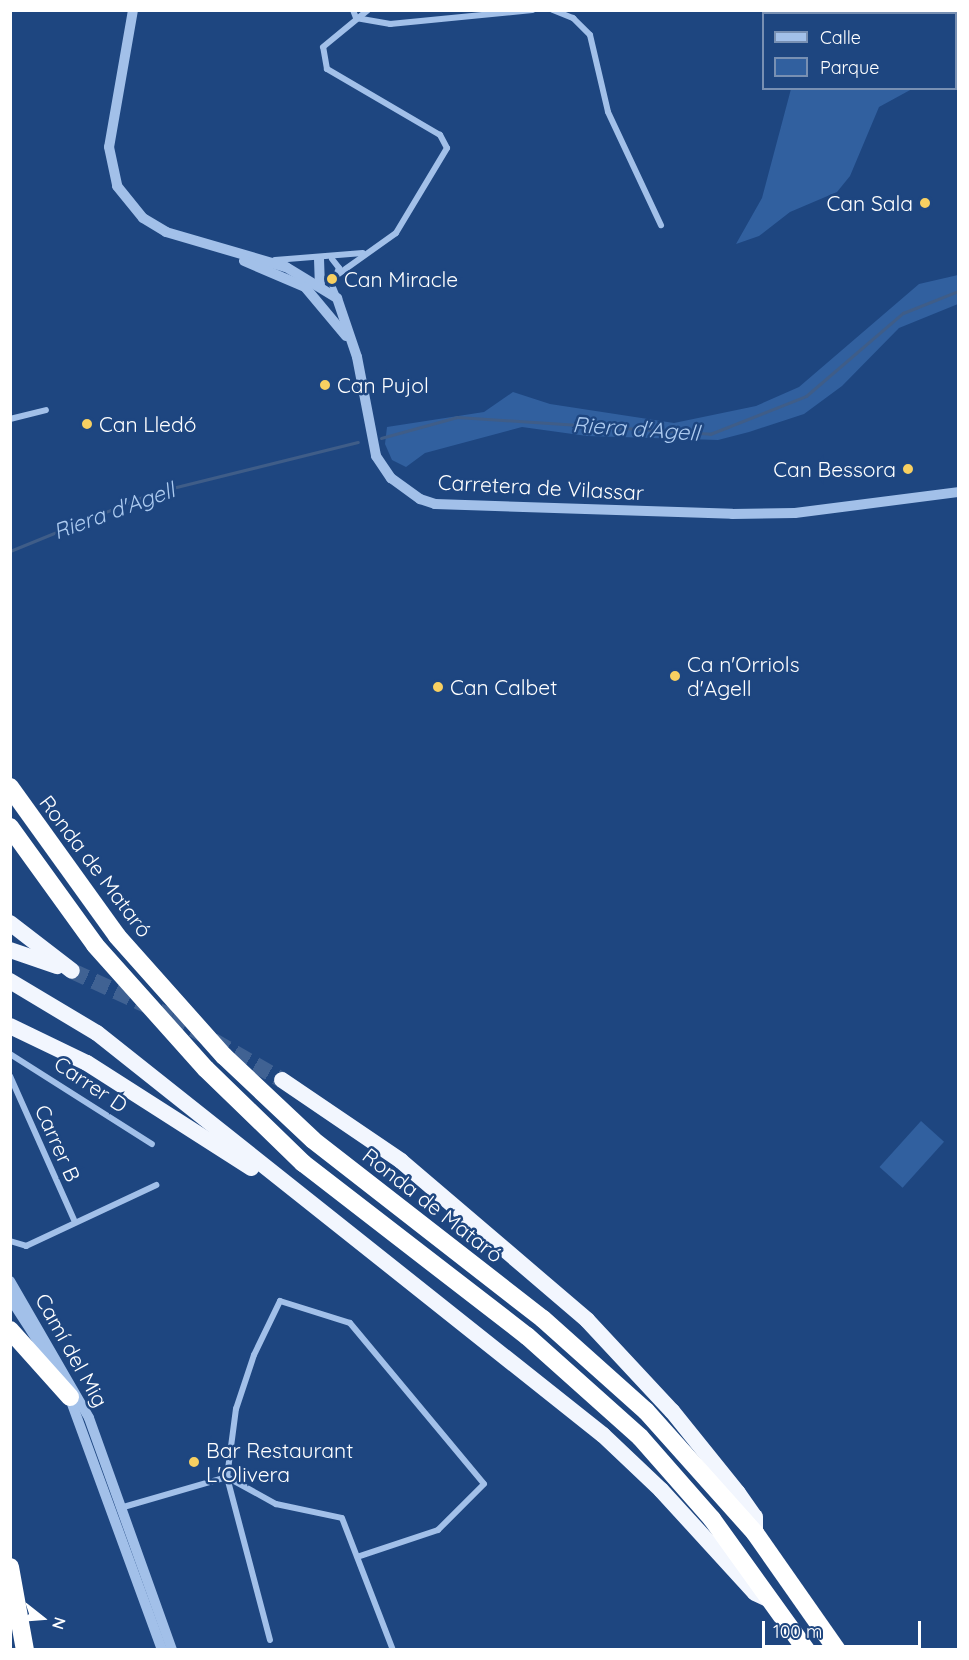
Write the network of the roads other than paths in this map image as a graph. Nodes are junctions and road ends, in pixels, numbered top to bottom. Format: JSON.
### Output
{"nodes":[{"id":1,"x":133,"y":10,"type":"edge"},
{"id":2,"x":353,"y":10,"type":"edge"},
{"id":3,"x":368,"y":10,"type":"edge"},
{"id":4,"x":532,"y":10,"type":"edge"},
{"id":5,"x":553,"y":10,"type":"edge"},
{"id":6,"x":356,"y":18,"type":"junction"},
{"id":7,"x":661,"y":225,"type":"dead end"},
{"id":8,"x":366,"y":252,"type":"junction"},
{"id":9,"x":319,"y":259,"type":"junction"},
{"id":10,"x":331,"y":259,"type":"junction"},
{"id":11,"x":261,"y":264,"type":"junction"},
{"id":12,"x":335,"y":280,"type":"junction"},
{"id":13,"x":320,"y":285,"type":"junction"},
{"id":14,"x":337,"y":298,"type":"junction"},
{"id":15,"x":342,"y":327,"type":"junction"},
{"id":16,"x":357,"y":357,"type":"junction"},
{"id":17,"x":46,"y":410,"type":"dead end"},
{"id":18,"x":10,"y":419,"type":"edge"},
{"id":19,"x":958,"y":492,"type":"edge"},
{"id":20,"x":10,"y":787,"type":"edge"},
{"id":21,"x":10,"y":827,"type":"edge"},
{"id":22,"x":10,"y":923,"type":"edge"},
{"id":23,"x":10,"y":950,"type":"edge"},
{"id":24,"x":10,"y":981,"type":"edge"},
{"id":25,"x":10,"y":1026,"type":"edge"},
{"id":26,"x":14,"y":1055,"type":"edge"},
{"id":27,"x":10,"y":1062,"type":"edge"},
{"id":28,"x":10,"y":1076,"type":"edge"},
{"id":29,"x":282,"y":1080,"type":"tunnel mouth"},
{"id":30,"x":152,"y":1144,"type":"dead end"},
{"id":31,"x":156,"y":1185,"type":"dead end"},
{"id":32,"x":306,"y":1199,"type":"junction"},
{"id":33,"x":75,"y":1222,"type":"junction"},
{"id":34,"x":11,"y":1242,"type":"edge"},
{"id":35,"x":10,"y":1281,"type":"edge"},
{"id":36,"x":10,"y":1298,"type":"edge"},
{"id":37,"x":10,"y":1330,"type":"edge"},
{"id":38,"x":70,"y":1397,"type":"junction"},
{"id":39,"x":99,"y":1463,"type":"junction"},
{"id":40,"x":227,"y":1477,"type":"junction"},
{"id":41,"x":120,"y":1508,"type":"junction"},
{"id":42,"x":755,"y":1533,"type":"junction"},
{"id":43,"x":357,"y":1557,"type":"junction"},
{"id":44,"x":10,"y":1567,"type":"edge"},
{"id":45,"x":775,"y":1603,"type":"junction"},
{"id":46,"x":146,"y":1605,"type":"junction"},
{"id":47,"x":270,"y":1640,"type":"dead end"},
{"id":48,"x":26,"y":1650,"type":"edge"},
{"id":49,"x":162,"y":1650,"type":"edge"},
{"id":50,"x":172,"y":1650,"type":"edge"},
{"id":51,"x":393,"y":1650,"type":"edge"},
{"id":52,"x":806,"y":1650,"type":"edge"},
{"id":53,"x":837,"y":1650,"type":"edge"}],
"edges":[{"from":1,"to":11,"type":"street"},
{"from":2,"to":6,"type":"street"},
{"from":3,"to":6,"type":"street"},
{"from":4,"to":6,"type":"street"},
{"from":5,"to":7,"type":"street"},
{"from":6,"to":8,"type":"street"},
{"from":8,"to":10,"type":"street"},
{"from":8,"to":12,"type":"street"},
{"from":9,"to":10,"type":"street"},
{"from":9,"to":11,"type":"street"},
{"from":9,"to":13,"type":"street"},
{"from":10,"to":12,"type":"street"},
{"from":11,"to":13,"type":"street"},
{"from":11,"to":15,"type":"street"},
{"from":12,"to":13,"type":"street"},
{"from":12,"to":14,"type":"street"},
{"from":13,"to":14,"type":"street"},
{"from":13,"to":15,"type":"street"},
{"from":14,"to":16,"type":"street","name":"Carretera de Vilassar"},
{"from":15,"to":16,"type":"street"},
{"from":16,"to":19,"type":"street","name":"Carretera de Vilassar"},
{"from":17,"to":18,"type":"street"},
{"from":20,"to":42,"type":"highway","name":"Ronda de Mataró"},
{"from":21,"to":45,"type":"highway"},
{"from":22,"to":23,"type":"highway"},
{"from":24,"to":32,"type":"highway"},
{"from":25,"to":32,"type":"highway"},
{"from":26,"to":27,"type":"street"},
{"from":26,"to":30,"type":"street","name":"Carrer D"},
{"from":28,"to":33,"type":"street","name":"Carrer B"},
{"from":29,"to":42,"type":"highway"},
{"from":31,"to":33,"type":"street"},
{"from":32,"to":45,"type":"highway"},
{"from":33,"to":34,"type":"street"},
{"from":35,"to":39,"type":"street","name":"Camí del Mig"},
{"from":36,"to":38,"type":"street","name":"Camí del Mig"},
{"from":37,"to":38,"type":"highway"},
{"from":38,"to":39,"type":"street","name":"Camí del Mig"},
{"from":39,"to":41,"type":"street","name":"Camí del Mig"},
{"from":39,"to":46,"type":"street","name":"Camí del Mig"},
{"from":40,"to":41,"type":"street"},
{"from":40,"to":43,"type":"street"},
{"from":40,"to":43,"type":"street"},
{"from":40,"to":47,"type":"street"},
{"from":41,"to":46,"type":"street","name":"Camí del Mig"},
{"from":41,"to":50,"type":"street","name":"Camí del Mig"},
{"from":42,"to":53,"type":"highway","name":"Ronda de Mataró"},
{"from":43,"to":51,"type":"street"},
{"from":44,"to":48,"type":"highway"},
{"from":45,"to":52,"type":"highway"},
{"from":46,"to":49,"type":"street","name":"Camí del Mig"}]}
